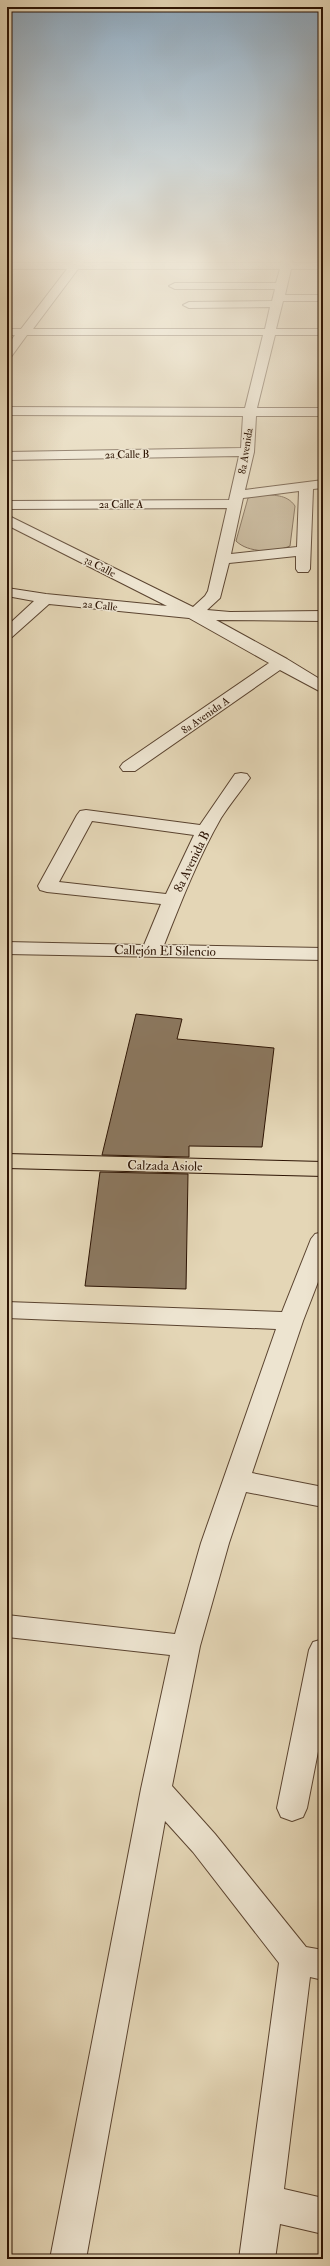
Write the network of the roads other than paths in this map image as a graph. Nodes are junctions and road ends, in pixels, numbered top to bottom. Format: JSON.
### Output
{"nodes":[{"id":1,"x":262,"y":364,"type":"edge"},
{"id":2,"x":7,"y":412,"type":"edge"},
{"id":3,"x":250,"y":412,"type":"junction"},
{"id":4,"x":323,"y":412,"type":"edge"},
{"id":5,"x":247,"y":452,"type":"junction"},
{"id":6,"x":7,"y":456,"type":"edge"},
{"id":7,"x":323,"y":484,"type":"edge"},
{"id":8,"x":306,"y":486,"type":"junction"},
{"id":9,"x":236,"y":500,"type":"junction"},
{"id":10,"x":7,"y":505,"type":"edge"},
{"id":11,"x":7,"y":519,"type":"edge"},
{"id":12,"x":304,"y":551,"type":"junction"},
{"id":13,"x":222,"y":559,"type":"junction"},
{"id":14,"x":303,"y":569,"type":"dead end"},
{"id":15,"x":7,"y":592,"type":"edge"},
{"id":16,"x":46,"y":599,"type":"junction"},
{"id":17,"x":194,"y":614,"type":"junction"},
{"id":18,"x":323,"y":616,"type":"edge"},
{"id":19,"x":7,"y":634,"type":"edge"},
{"id":20,"x":281,"y":662,"type":"junction"},
{"id":21,"x":323,"y":688,"type":"edge"},
{"id":22,"x":129,"y":767,"type":"dead end"},
{"id":23,"x":241,"y":778,"type":"dead end"},
{"id":24,"x":204,"y":831,"type":"junction"},
{"id":25,"x":172,"y":900,"type":"junction"},
{"id":26,"x":7,"y":948,"type":"edge"},
{"id":27,"x":152,"y":950,"type":"junction"},
{"id":28,"x":323,"y":954,"type":"edge"},
{"id":29,"x":7,"y":1161,"type":"edge"},
{"id":30,"x":323,"y":1169,"type":"edge"},
{"id":31,"x":323,"y":1239,"type":"edge"},
{"id":32,"x":7,"y":1310,"type":"edge"},
{"id":33,"x":291,"y":1320,"type":"junction"},
{"id":34,"x":236,"y":1480,"type":"junction"},
{"id":35,"x":323,"y":1497,"type":"edge"},
{"id":36,"x":7,"y":1626,"type":"edge"},
{"id":37,"x":186,"y":1646,"type":"junction"},
{"id":38,"x":323,"y":1650,"type":"edge"},
{"id":39,"x":315,"y":1731,"type":"edge"},
{"id":40,"x":156,"y":1788,"type":"junction"},
{"id":41,"x":292,"y":1808,"type":"dead end"},
{"id":42,"x":309,"y":1962,"type":"edge"},
{"id":43,"x":263,"y":2202,"type":"junction"},
{"id":44,"x":323,"y":2216,"type":"edge"},
{"id":45,"x":68,"y":2259,"type":"edge"},
{"id":46,"x":258,"y":2259,"type":"edge"}],
"edges":[{"from":1,"to":3,"type":"street","name":"8a Avenida"},
{"from":2,"to":3,"type":"street"},
{"from":3,"to":4,"type":"street"},
{"from":3,"to":5,"type":"street","name":"8a Avenida"},
{"from":5,"to":6,"type":"street","name":"2a Calle B"},
{"from":5,"to":9,"type":"street","name":"8a Avenida"},
{"from":7,"to":8,"type":"street","name":"2a Calle A"},
{"from":8,"to":9,"type":"street","name":"2a Calle A"},
{"from":8,"to":12,"type":"street"},
{"from":9,"to":10,"type":"street","name":"2a Calle A"},
{"from":9,"to":13,"type":"street","name":"8a Avenida"},
{"from":11,"to":17,"type":"street","name":"3a Calle"},
{"from":12,"to":13,"type":"street"},
{"from":12,"to":14,"type":"street"},
{"from":13,"to":17,"type":"street","name":"8a Avenida"},
{"from":15,"to":16,"type":"street","name":"2a Calle"},
{"from":16,"to":17,"type":"street","name":"2a Calle"},
{"from":16,"to":19,"type":"street"},
{"from":17,"to":18,"type":"street","name":"2a Calle"},
{"from":17,"to":20,"type":"street","name":"2a Calle"},
{"from":20,"to":21,"type":"street","name":"2a Calle"},
{"from":20,"to":22,"type":"street","name":"8a Avenida A"},
{"from":23,"to":24,"type":"street","name":"8a Avenida B"},
{"from":24,"to":25,"type":"street","name":"8a Avenida B"},
{"from":24,"to":25,"type":"street"},
{"from":25,"to":27,"type":"street","name":"8a Avenida B"},
{"from":26,"to":27,"type":"street","name":"Callejón El Silencio"},
{"from":27,"to":28,"type":"street","name":"Callejón El Silencio"},
{"from":29,"to":30,"type":"main road","name":"Calzada Asiole"},
{"from":31,"to":33,"type":"street"},
{"from":32,"to":33,"type":"street"},
{"from":33,"to":34,"type":"street"},
{"from":34,"to":35,"type":"street"},
{"from":34,"to":37,"type":"street"},
{"from":36,"to":37,"type":"street"},
{"from":37,"to":40,"type":"street"},
{"from":38,"to":39,"type":"street"},
{"from":39,"to":41,"type":"street"},
{"from":40,"to":42,"type":"street"},
{"from":40,"to":45,"type":"street"},
{"from":42,"to":43,"type":"street"},
{"from":43,"to":44,"type":"street"},
{"from":43,"to":46,"type":"street"}]}
